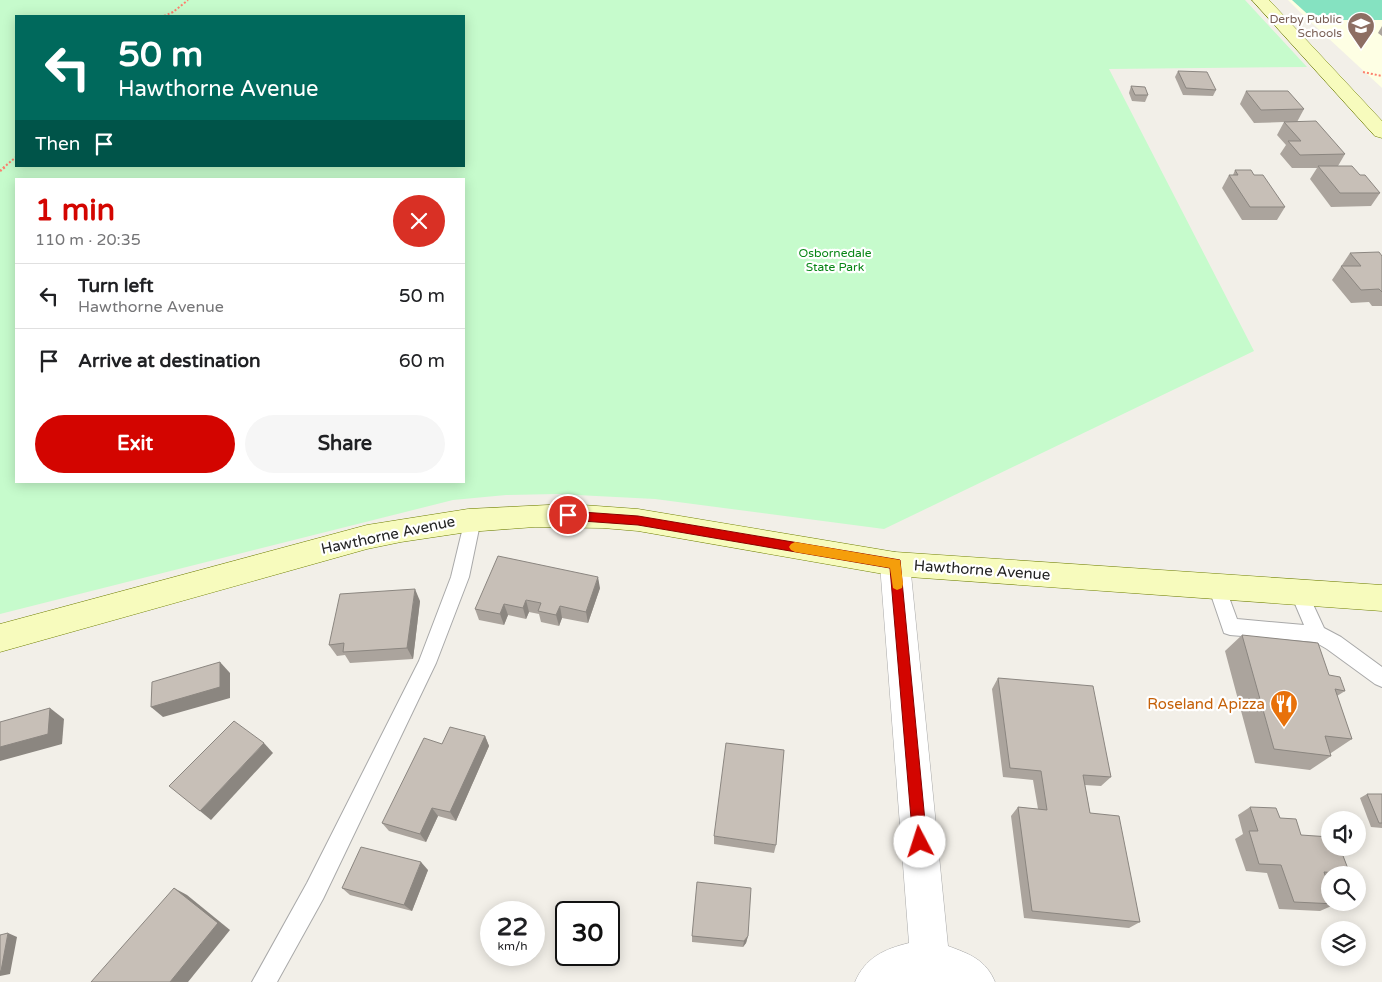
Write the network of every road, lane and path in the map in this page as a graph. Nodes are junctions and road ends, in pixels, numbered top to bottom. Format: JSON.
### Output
{"nodes":[{"id":1,"x":188,"y":0,"type":"edge"},
{"id":2,"x":1260,"y":0,"type":"edge"},
{"id":3,"x":166,"y":15,"type":"edge"},
{"id":4,"x":1382,"y":132,"type":"edge"},
{"id":5,"x":15,"y":158,"type":"edge"},
{"id":6,"x":0,"y":171,"type":"edge"},
{"id":7,"x":473,"y":518,"type":"junction"},
{"id":8,"x":895,"y":564,"type":"junction"},
{"id":9,"x":1217,"y":586,"type":"junction"},
{"id":10,"x":1299,"y":592,"type":"junction"},
{"id":11,"x":1382,"y":598,"type":"edge"},
{"id":12,"x":1317,"y":634,"type":"junction"},
{"id":13,"x":0,"y":638,"type":"edge"},
{"id":14,"x":1382,"y":678,"type":"edge"},
{"id":15,"x":930,"y":961,"type":"junction"},
{"id":16,"x":264,"y":982,"type":"edge"},
{"id":17,"x":875,"y":982,"type":"edge"},
{"id":18,"x":975,"y":982,"type":"edge"}],
"edges":[{"from":1,"to":3,"type":"path"},
{"from":2,"to":4,"type":"street"},
{"from":5,"to":6,"type":"path"},
{"from":7,"to":8,"type":"street","name":"Hawthorne Avenue"},
{"from":7,"to":13,"type":"street","name":"Hawthorne Avenue"},
{"from":7,"to":16,"type":"lane"},
{"from":8,"to":9,"type":"street","name":"Hawthorne Avenue"},
{"from":8,"to":15,"type":"street"},
{"from":9,"to":10,"type":"street","name":"Hawthorne Avenue"},
{"from":9,"to":12,"type":"lane"},
{"from":10,"to":11,"type":"street","name":"Hawthorne Avenue"},
{"from":10,"to":12,"type":"lane"},
{"from":12,"to":14,"type":"lane"},
{"from":15,"to":17,"type":"street"},
{"from":15,"to":18,"type":"street"}]}
